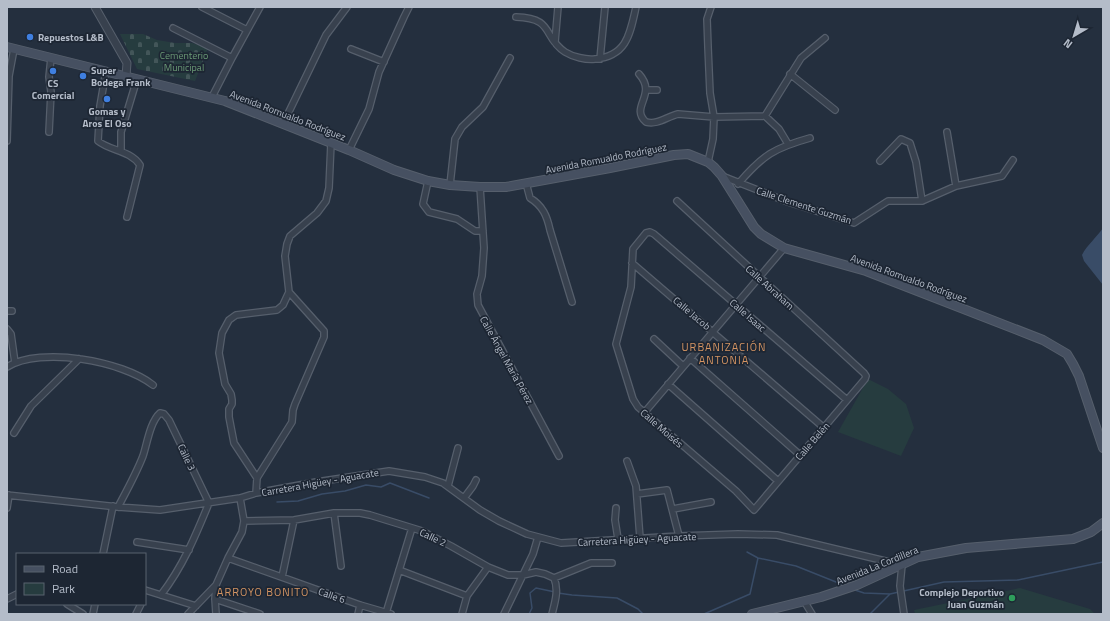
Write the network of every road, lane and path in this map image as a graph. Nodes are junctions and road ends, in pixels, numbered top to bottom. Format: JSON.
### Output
{"nodes":[{"id":1,"x":94,"y":7,"type":"edge"},
{"id":2,"x":202,"y":7,"type":"edge"},
{"id":3,"x":260,"y":7,"type":"edge"},
{"id":4,"x":347,"y":7,"type":"edge"},
{"id":5,"x":410,"y":7,"type":"edge"},
{"id":6,"x":558,"y":7,"type":"edge"},
{"id":7,"x":605,"y":7,"type":"edge"},
{"id":8,"x":636,"y":7,"type":"edge"},
{"id":9,"x":711,"y":7,"type":"edge"},
{"id":10,"x":516,"y":17,"type":"dead end"},
{"id":11,"x":172,"y":28,"type":"dead end"},
{"id":12,"x":247,"y":30,"type":"junction"},
{"id":13,"x":825,"y":38,"type":"dead end"},
{"id":14,"x":555,"y":42,"type":"junction"},
{"id":15,"x":10,"y":48,"type":"edge"},
{"id":16,"x":351,"y":50,"type":"dead end"},
{"id":17,"x":51,"y":58,"type":"junction"},
{"id":18,"x":232,"y":58,"type":"junction"},
{"id":19,"x":510,"y":58,"type":"dead end"},
{"id":20,"x":600,"y":59,"type":"junction"},
{"id":21,"x":384,"y":62,"type":"junction"},
{"id":22,"x":106,"y":71,"type":"junction"},
{"id":23,"x":639,"y":74,"type":"dead end"},
{"id":24,"x":790,"y":74,"type":"junction"},
{"id":25,"x":126,"y":76,"type":"junction"},
{"id":26,"x":137,"y":79,"type":"junction"},
{"id":27,"x":647,"y":90,"type":"junction"},
{"id":28,"x":657,"y":90,"type":"dead end"},
{"id":29,"x":212,"y":97,"type":"junction"},
{"id":30,"x":835,"y":110,"type":"dead end"},
{"id":31,"x":765,"y":116,"type":"junction"},
{"id":32,"x":714,"y":117,"type":"junction"},
{"id":33,"x":283,"y":124,"type":"junction"},
{"id":34,"x":49,"y":132,"type":"dead end"},
{"id":35,"x":947,"y":132,"type":"dead end"},
{"id":36,"x":810,"y":138,"type":"dead end"},
{"id":37,"x":7,"y":141,"type":"edge"},
{"id":38,"x":331,"y":143,"type":"junction"},
{"id":39,"x":788,"y":144,"type":"junction"},
{"id":40,"x":349,"y":150,"type":"junction"},
{"id":41,"x":121,"y":151,"type":"junction"},
{"id":42,"x":880,"y":160,"type":"dead end"},
{"id":43,"x":1012,"y":160,"type":"dead end"},
{"id":44,"x":708,"y":162,"type":"junction"},
{"id":45,"x":722,"y":176,"type":"junction"},
{"id":46,"x":428,"y":181,"type":"junction"},
{"id":47,"x":526,"y":183,"type":"junction"},
{"id":48,"x":738,"y":184,"type":"junction"},
{"id":49,"x":450,"y":185,"type":"junction"},
{"id":50,"x":956,"y":186,"type":"junction"},
{"id":51,"x":480,"y":187,"type":"junction"},
{"id":52,"x":677,"y":201,"type":"dead end"},
{"id":53,"x":922,"y":201,"type":"junction"},
{"id":54,"x":127,"y":217,"type":"dead end"},
{"id":55,"x":483,"y":231,"type":"junction"},
{"id":56,"x":650,"y":232,"type":"joint"},
{"id":57,"x":784,"y":248,"type":"junction"},
{"id":58,"x":632,"y":263,"type":"junction"},
{"id":59,"x":759,"y":277,"type":"junction"},
{"id":60,"x":289,"y":292,"type":"junction"},
{"id":61,"x":572,"y":302,"type":"dead end"},
{"id":62,"x":736,"y":304,"type":"junction"},
{"id":63,"x":7,"y":329,"type":"edge"},
{"id":64,"x":713,"y":331,"type":"junction"},
{"id":65,"x":654,"y":339,"type":"dead end"},
{"id":66,"x":690,"y":358,"type":"junction"},
{"id":67,"x":79,"y":359,"type":"junction"},
{"id":68,"x":15,"y":363,"type":"junction"},
{"id":69,"x":684,"y":366,"type":"junction"},
{"id":70,"x":7,"y":367,"type":"edge"},
{"id":71,"x":864,"y":372,"type":"joint"},
{"id":72,"x":668,"y":384,"type":"junction"},
{"id":73,"x":153,"y":385,"type":"dead end"},
{"id":74,"x":847,"y":400,"type":"junction"},
{"id":75,"x":644,"y":412,"type":"junction"},
{"id":76,"x":824,"y":427,"type":"junction"},
{"id":77,"x":14,"y":433,"type":"dead end"},
{"id":78,"x":458,"y":448,"type":"dead end"},
{"id":79,"x":1103,"y":448,"type":"edge"},
{"id":80,"x":800,"y":455,"type":"junction"},
{"id":81,"x":559,"y":456,"type":"dead end"},
{"id":82,"x":627,"y":461,"type":"dead end"},
{"id":83,"x":256,"y":478,"type":"junction"},
{"id":84,"x":476,"y":480,"type":"dead end"},
{"id":85,"x":778,"y":481,"type":"junction"},
{"id":86,"x":448,"y":486,"type":"junction"},
{"id":87,"x":256,"y":493,"type":"junction"},
{"id":88,"x":637,"y":494,"type":"junction"},
{"id":89,"x":8,"y":495,"type":"edge"},
{"id":90,"x":240,"y":498,"type":"junction"},
{"id":91,"x":464,"y":498,"type":"junction"},
{"id":92,"x":711,"y":502,"type":"dead end"},
{"id":93,"x":209,"y":503,"type":"junction"},
{"id":94,"x":115,"y":507,"type":"junction"},
{"id":95,"x":7,"y":508,"type":"edge"},
{"id":96,"x":616,"y":508,"type":"dead end"},
{"id":97,"x":673,"y":509,"type":"junction"},
{"id":98,"x":754,"y":510,"type":"joint"},
{"id":99,"x":334,"y":513,"type":"junction"},
{"id":100,"x":294,"y":520,"type":"junction"},
{"id":101,"x":244,"y":521,"type":"junction"},
{"id":102,"x":1103,"y":523,"type":"edge"},
{"id":103,"x":412,"y":528,"type":"junction"},
{"id":104,"x":679,"y":536,"type":"junction"},
{"id":105,"x":538,"y":537,"type":"junction"},
{"id":106,"x":640,"y":538,"type":"junction"},
{"id":107,"x":618,"y":540,"type":"junction"},
{"id":108,"x":137,"y":542,"type":"dead end"},
{"id":109,"x":189,"y":550,"type":"junction"},
{"id":110,"x":103,"y":553,"type":"edge"},
{"id":111,"x":228,"y":558,"type":"junction"},
{"id":112,"x":612,"y":563,"type":"dead end"},
{"id":113,"x":902,"y":565,"type":"junction"},
{"id":114,"x":341,"y":566,"type":"dead end"},
{"id":115,"x":488,"y":568,"type":"junction"},
{"id":116,"x":399,"y":570,"type":"junction"},
{"id":117,"x":523,"y":575,"type":"junction"},
{"id":118,"x":282,"y":577,"type":"junction"},
{"id":119,"x":554,"y":578,"type":"junction"},
{"id":120,"x":216,"y":585,"type":"junction"},
{"id":121,"x":146,"y":592,"type":"edge"},
{"id":122,"x":16,"y":594,"type":"edge"},
{"id":123,"x":161,"y":595,"type":"junction"},
{"id":124,"x":467,"y":596,"type":"junction"},
{"id":125,"x":7,"y":599,"type":"edge"},
{"id":126,"x":215,"y":599,"type":"junction"},
{"id":127,"x":804,"y":601,"type":"junction"},
{"id":128,"x":69,"y":605,"type":"edge"},
{"id":129,"x":140,"y":605,"type":"edge"},
{"id":130,"x":360,"y":605,"type":"junction"},
{"id":131,"x":196,"y":606,"type":"junction"},
{"id":132,"x":389,"y":613,"type":"edge"},
{"id":133,"x":83,"y":614,"type":"edge"},
{"id":134,"x":136,"y":614,"type":"edge"},
{"id":135,"x":188,"y":614,"type":"edge"},
{"id":136,"x":216,"y":614,"type":"edge"},
{"id":137,"x":260,"y":614,"type":"edge"},
{"id":138,"x":358,"y":614,"type":"edge"},
{"id":139,"x":462,"y":614,"type":"edge"},
{"id":140,"x":504,"y":614,"type":"edge"},
{"id":141,"x":552,"y":614,"type":"edge"},
{"id":142,"x":752,"y":614,"type":"edge"},
{"id":143,"x":812,"y":614,"type":"edge"},
{"id":144,"x":904,"y":614,"type":"edge"}],
"edges":[{"from":1,"to":25,"type":"street"},
{"from":2,"to":12,"type":"street"},
{"from":3,"to":12,"type":"street"},
{"from":4,"to":33,"type":"street"},
{"from":5,"to":21,"type":"street"},
{"from":6,"to":14,"type":"street"},
{"from":7,"to":20,"type":"street"},
{"from":8,"to":20,"type":"street"},
{"from":9,"to":32,"type":"street"},
{"from":10,"to":14,"type":"street"},
{"from":11,"to":18,"type":"street"},
{"from":12,"to":18,"type":"street"},
{"from":13,"to":24,"type":"street"},
{"from":14,"to":20,"type":"street"},
{"from":15,"to":17,"type":"main road","name":"Avenida Romualdo Rodríguez"},
{"from":15,"to":37,"type":"street"},
{"from":16,"to":21,"type":"street"},
{"from":17,"to":22,"type":"main road","name":"Avenida Romualdo Rodríguez"},
{"from":17,"to":34,"type":"street"},
{"from":18,"to":29,"type":"street"},
{"from":19,"to":49,"type":"street"},
{"from":21,"to":40,"type":"street"},
{"from":22,"to":25,"type":"main road","name":"Avenida Romualdo Rodríguez"},
{"from":22,"to":41,"type":"street"},
{"from":23,"to":27,"type":"street"},
{"from":24,"to":30,"type":"street"},
{"from":24,"to":31,"type":"street"},
{"from":25,"to":26,"type":"main road","name":"Avenida Romualdo Rodríguez"},
{"from":26,"to":29,"type":"main road","name":"Avenida Romualdo Rodríguez"},
{"from":26,"to":41,"type":"street"},
{"from":27,"to":28,"type":"street"},
{"from":27,"to":32,"type":"street"},
{"from":29,"to":33,"type":"main road","name":"Avenida Romualdo Rodríguez"},
{"from":31,"to":32,"type":"street"},
{"from":31,"to":39,"type":"street"},
{"from":32,"to":44,"type":"street"},
{"from":33,"to":38,"type":"main road","name":"Avenida Romualdo Rodríguez"},
{"from":35,"to":50,"type":"street"},
{"from":36,"to":39,"type":"street"},
{"from":38,"to":40,"type":"main road","name":"Avenida Romualdo Rodríguez"},
{"from":38,"to":60,"type":"street"},
{"from":39,"to":48,"type":"street"},
{"from":40,"to":46,"type":"main road","name":"Avenida Romualdo Rodríguez"},
{"from":41,"to":54,"type":"street"},
{"from":42,"to":53,"type":"street"},
{"from":43,"to":50,"type":"street","name":"Calle Clemente Guzmán"},
{"from":44,"to":45,"type":"main road","name":"Avenida Romualdo Rodríguez"},
{"from":44,"to":47,"type":"main road","name":"Avenida Romualdo Rodríguez"},
{"from":45,"to":48,"type":"street","name":"Calle Clemente Guzmán"},
{"from":45,"to":57,"type":"main road","name":"Avenida Romualdo Rodríguez"},
{"from":46,"to":49,"type":"main road","name":"Avenida Romualdo Rodríguez"},
{"from":46,"to":55,"type":"street"},
{"from":47,"to":51,"type":"main road","name":"Avenida Romualdo Rodríguez"},
{"from":47,"to":61,"type":"street"},
{"from":48,"to":53,"type":"street","name":"Calle Clemente Guzmán"},
{"from":49,"to":51,"type":"main road","name":"Avenida Romualdo Rodríguez"},
{"from":50,"to":53,"type":"street","name":"Calle Clemente Guzmán"},
{"from":51,"to":55,"type":"street","name":"Calle Ángel María Pérez"},
{"from":52,"to":59,"type":"street","name":"Calle Abraham"},
{"from":55,"to":81,"type":"street","name":"Calle Ángel María Pérez"},
{"from":56,"to":58,"type":"street","name":"Calle Moisés"},
{"from":56,"to":62,"type":"street","name":"Calle Isaac"},
{"from":57,"to":59,"type":"street"},
{"from":57,"to":79,"type":"main road","name":"Avenida Romualdo Rodríguez"},
{"from":58,"to":64,"type":"street","name":"Calle Jacob"},
{"from":58,"to":75,"type":"street","name":"Calle Moisés"},
{"from":59,"to":62,"type":"street"},
{"from":59,"to":71,"type":"street","name":"Calle Abraham"},
{"from":60,"to":83,"type":"street"},
{"from":60,"to":83,"type":"street"},
{"from":62,"to":64,"type":"street"},
{"from":62,"to":74,"type":"street","name":"Calle Isaac"},
{"from":63,"to":68,"type":"street"},
{"from":64,"to":66,"type":"street"},
{"from":64,"to":76,"type":"street","name":"Calle Jacob"},
{"from":65,"to":69,"type":"street"},
{"from":66,"to":69,"type":"street"},
{"from":66,"to":80,"type":"street"},
{"from":67,"to":68,"type":"street"},
{"from":67,"to":73,"type":"street"},
{"from":67,"to":77,"type":"street"},
{"from":68,"to":70,"type":"street"},
{"from":69,"to":72,"type":"street"},
{"from":71,"to":74,"type":"street","name":"Calle Belén"},
{"from":72,"to":75,"type":"street"},
{"from":72,"to":85,"type":"street"},
{"from":74,"to":76,"type":"street","name":"Calle Belén"},
{"from":75,"to":98,"type":"street","name":"Calle Moisés"},
{"from":76,"to":80,"type":"street","name":"Calle Belén"},
{"from":78,"to":86,"type":"street"},
{"from":80,"to":85,"type":"street","name":"Calle Belén"},
{"from":82,"to":88,"type":"street"},
{"from":83,"to":87,"type":"street"},
{"from":84,"to":91,"type":"street"},
{"from":85,"to":98,"type":"street","name":"Calle Belén"},
{"from":86,"to":87,"type":"street","name":"Carretera Higüey - Aguacate"},
{"from":86,"to":91,"type":"street","name":"Carretera Higüey - Aguacate"},
{"from":87,"to":90,"type":"street","name":"Carretera Higüey - Aguacate"},
{"from":88,"to":97,"type":"street"},
{"from":88,"to":106,"type":"street"},
{"from":89,"to":94,"type":"street","name":"Carretera Higüey - Aguacate"},
{"from":89,"to":95,"type":"street"},
{"from":90,"to":93,"type":"street","name":"Carretera Higüey - Aguacate"},
{"from":90,"to":101,"type":"street"},
{"from":91,"to":105,"type":"street","name":"Carretera Higüey - Aguacate"},
{"from":92,"to":97,"type":"street"},
{"from":93,"to":94,"type":"street","name":"Carretera Higüey - Aguacate"},
{"from":93,"to":94,"type":"street","name":"Calle 3"},
{"from":93,"to":109,"type":"street"},
{"from":94,"to":110,"type":"street"},
{"from":96,"to":107,"type":"street"},
{"from":97,"to":104,"type":"street"},
{"from":99,"to":100,"type":"street","name":"Calle 2"},
{"from":99,"to":103,"type":"street","name":"Calle 2"},
{"from":99,"to":114,"type":"street"},
{"from":100,"to":101,"type":"street","name":"Calle 2"},
{"from":100,"to":118,"type":"street"},
{"from":101,"to":111,"type":"street"},
{"from":102,"to":113,"type":"main road","name":"Avenida La Cordillera"},
{"from":103,"to":115,"type":"street","name":"Calle 2"},
{"from":103,"to":116,"type":"street"},
{"from":104,"to":106,"type":"street","name":"Carretera Higüey - Aguacate"},
{"from":104,"to":113,"type":"street","name":"Carretera Higüey - Aguacate"},
{"from":105,"to":107,"type":"street","name":"Carretera Higüey - Aguacate"},
{"from":105,"to":117,"type":"street"},
{"from":106,"to":107,"type":"street","name":"Carretera Higüey - Aguacate"},
{"from":108,"to":109,"type":"street"},
{"from":109,"to":123,"type":"street"},
{"from":111,"to":118,"type":"street","name":"Calle 6"},
{"from":111,"to":120,"type":"street"},
{"from":112,"to":119,"type":"street"},
{"from":113,"to":127,"type":"main road","name":"Avenida La Cordillera"},
{"from":113,"to":144,"type":"street"},
{"from":115,"to":117,"type":"street","name":"Calle 2"},
{"from":115,"to":124,"type":"street"},
{"from":116,"to":124,"type":"street"},
{"from":116,"to":132,"type":"street"},
{"from":117,"to":119,"type":"street","name":"Calle 2"},
{"from":117,"to":140,"type":"street"},
{"from":118,"to":130,"type":"street","name":"Calle 6"},
{"from":119,"to":141,"type":"street"},
{"from":120,"to":126,"type":"street"},
{"from":120,"to":131,"type":"street"},
{"from":121,"to":123,"type":"street"},
{"from":122,"to":125,"type":"street"},
{"from":123,"to":131,"type":"street"},
{"from":124,"to":139,"type":"street"},
{"from":126,"to":136,"type":"street"},
{"from":126,"to":137,"type":"street"},
{"from":127,"to":142,"type":"main road","name":"Avenida La Cordillera"},
{"from":127,"to":143,"type":"street"},
{"from":128,"to":133,"type":"street"},
{"from":129,"to":134,"type":"street"},
{"from":130,"to":132,"type":"street","name":"Calle 6"},
{"from":130,"to":138,"type":"street"},
{"from":131,"to":135,"type":"street"}]}
